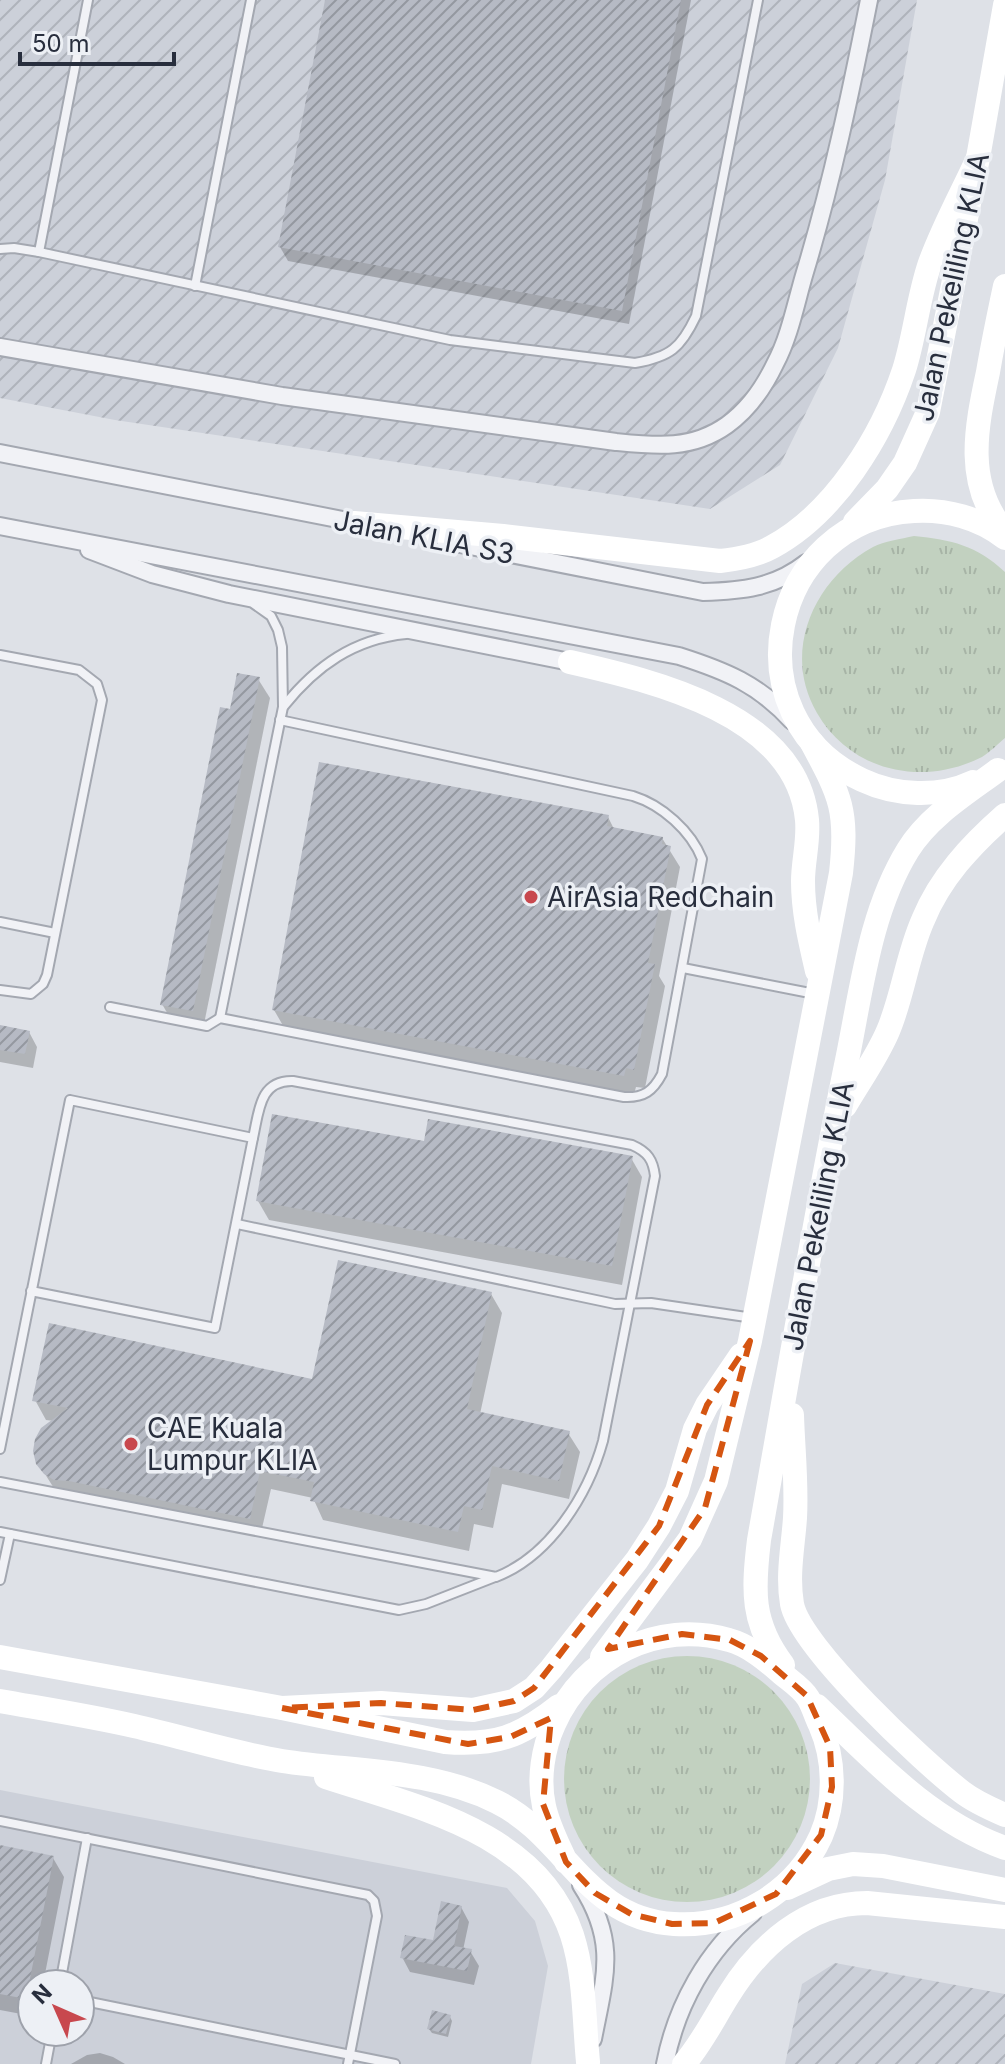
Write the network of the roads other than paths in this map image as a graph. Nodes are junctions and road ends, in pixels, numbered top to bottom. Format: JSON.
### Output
{"nodes":[{"id":1,"x":88,"y":0,"type":"edge"},
{"id":2,"x":251,"y":0,"type":"edge"},
{"id":3,"x":758,"y":0,"type":"edge"},
{"id":4,"x":869,"y":0,"type":"edge"},
{"id":5,"x":1005,"y":5,"type":"edge"},
{"id":6,"x":978,"y":158,"type":"junction"},
{"id":7,"x":0,"y":249,"type":"edge"},
{"id":8,"x":39,"y":252,"type":"junction"},
{"id":9,"x":195,"y":286,"type":"junction"},
{"id":10,"x":1005,"y":286,"type":"edge"},
{"id":11,"x":0,"y":347,"type":"edge"},
{"id":12,"x":0,"y":453,"type":"edge"},
{"id":13,"x":354,"y":523,"type":"junction"},
{"id":14,"x":0,"y":526,"type":"edge"},
{"id":15,"x":1005,"y":532,"type":"edge"},
{"id":16,"x":49,"y":535,"type":"junction"},
{"id":17,"x":1005,"y":538,"type":"edge"},
{"id":18,"x":835,"y":539,"type":"junction"},
{"id":19,"x":229,"y":594,"type":"junction"},
{"id":20,"x":437,"y":635,"type":"junction"},
{"id":21,"x":0,"y":655,"type":"edge"},
{"id":22,"x":570,"y":662,"type":"joint"},
{"id":23,"x":283,"y":707,"type":"junction"},
{"id":24,"x":280,"y":720,"type":"junction"},
{"id":25,"x":812,"y":743,"type":"junction"},
{"id":26,"x":1003,"y":767,"type":"edge"},
{"id":27,"x":1005,"y":815,"type":"edge"},
{"id":28,"x":0,"y":922,"type":"edge"},
{"id":29,"x":55,"y":933,"type":"junction"},
{"id":30,"x":683,"y":968,"type":"junction"},
{"id":31,"x":817,"y":986,"type":"junction"},
{"id":32,"x":0,"y":990,"type":"edge"},
{"id":33,"x":110,"y":1007,"type":"dead end"},
{"id":34,"x":220,"y":1018,"type":"junction"},
{"id":35,"x":834,"y":1125,"type":"junction"},
{"id":36,"x":253,"y":1138,"type":"junction"},
{"id":37,"x":237,"y":1224,"type":"junction"},
{"id":38,"x":31,"y":1291,"type":"junction"},
{"id":39,"x":629,"y":1304,"type":"junction"},
{"id":40,"x":752,"y":1330,"type":"junction"},
{"id":41,"x":790,"y":1364,"type":"junction"},
{"id":42,"x":0,"y":1449,"type":"edge"},
{"id":43,"x":0,"y":1482,"type":"edge"},
{"id":44,"x":5,"y":1533,"type":"edge"},
{"id":45,"x":496,"y":1577,"type":"junction"},
{"id":46,"x":0,"y":1580,"type":"edge"},
{"id":47,"x":0,"y":1657,"type":"edge"},
{"id":48,"x":593,"y":1668,"type":"junction"},
{"id":49,"x":807,"y":1696,"type":"junction"},
{"id":50,"x":0,"y":1701,"type":"edge"},
{"id":51,"x":564,"y":1702,"type":"junction"},
{"id":52,"x":282,"y":1708,"type":"junction"},
{"id":53,"x":279,"y":1761,"type":"junction"},
{"id":54,"x":1005,"y":1815,"type":"edge"},
{"id":55,"x":0,"y":1821,"type":"edge"},
{"id":56,"x":87,"y":1838,"type":"junction"},
{"id":57,"x":1005,"y":1848,"type":"edge"},
{"id":58,"x":566,"y":1862,"type":"junction"},
{"id":59,"x":1005,"y":1890,"type":"edge"},
{"id":60,"x":776,"y":1894,"type":"junction"},
{"id":61,"x":1005,"y":1917,"type":"edge"},
{"id":62,"x":63,"y":1968,"type":"edge"},
{"id":63,"x":96,"y":2004,"type":"edge"},
{"id":64,"x":349,"y":2059,"type":"edge"},
{"id":65,"x":588,"y":2063,"type":"edge"},
{"id":66,"x":395,"y":2064,"type":"edge"},
{"id":67,"x":665,"y":2064,"type":"edge"},
{"id":68,"x":684,"y":2064,"type":"edge"}],
"edges":[{"from":1,"to":8,"type":"lane"},
{"from":2,"to":9,"type":"lane"},
{"from":3,"to":9,"type":"lane"},
{"from":4,"to":11,"type":"street"},
{"from":5,"to":6,"type":"main road","name":"Jalan Pekeliling KLIA"},
{"from":6,"to":13,"type":"main road"},
{"from":6,"to":18,"type":"main road","name":"Jalan Pekeliling KLIA"},
{"from":7,"to":8,"type":"lane"},
{"from":8,"to":9,"type":"lane"},
{"from":10,"to":15,"type":"main road","name":"Jalan Pekeliling KLIA"},
{"from":12,"to":13,"type":"street","name":"Jalan KLIA S3"},
{"from":13,"to":18,"type":"street","name":"Jalan KLIA S3"},
{"from":14,"to":16,"type":"street"},
{"from":16,"to":19,"type":"street"},
{"from":16,"to":25,"type":"street"},
{"from":17,"to":18,"type":"main road","name":"Jalan Pekeliling KLIA"},
{"from":18,"to":25,"type":"main road","name":"Jalan Pekeliling KLIA"},
{"from":19,"to":20,"type":"street"},
{"from":19,"to":23,"type":"lane"},
{"from":20,"to":22,"type":"street"},
{"from":20,"to":23,"type":"lane"},
{"from":21,"to":29,"type":"lane"},
{"from":22,"to":31,"type":"main road"},
{"from":23,"to":24,"type":"lane"},
{"from":24,"to":30,"type":"lane"},
{"from":24,"to":34,"type":"lane"},
{"from":25,"to":26,"type":"main road","name":"Jalan Pekeliling KLIA"},
{"from":25,"to":31,"type":"main road","name":"Jalan Pekeliling KLIA"},
{"from":26,"to":35,"type":"main road","name":"Jalan Pekeliling KLIA"},
{"from":27,"to":35,"type":"main road"},
{"from":28,"to":29,"type":"lane"},
{"from":29,"to":32,"type":"lane"},
{"from":30,"to":31,"type":"lane"},
{"from":30,"to":34,"type":"lane"},
{"from":31,"to":40,"type":"main road","name":"Jalan Pekeliling KLIA"},
{"from":33,"to":34,"type":"lane"},
{"from":35,"to":41,"type":"main road","name":"Jalan Pekeliling KLIA"},
{"from":36,"to":37,"type":"lane"},
{"from":36,"to":38,"type":"lane"},
{"from":36,"to":39,"type":"lane"},
{"from":37,"to":38,"type":"lane"},
{"from":37,"to":39,"type":"lane"},
{"from":38,"to":42,"type":"lane"},
{"from":39,"to":40,"type":"lane"},
{"from":39,"to":45,"type":"lane"},
{"from":40,"to":48,"type":"main road","name":"Jalan Pekeliling KLIA"},
{"from":40,"to":52,"type":"main road"},
{"from":41,"to":49,"type":"main road","name":"Jalan Pekeliling KLIA"},
{"from":41,"to":54,"type":"main road"},
{"from":43,"to":45,"type":"lane"},
{"from":44,"to":45,"type":"lane"},
{"from":44,"to":46,"type":"lane"},
{"from":47,"to":52,"type":"main road"},
{"from":48,"to":49,"type":"main road","name":"Jalan Pekeliling KLIA"},
{"from":48,"to":51,"type":"main road","name":"Jalan Pekeliling KLIA"},
{"from":49,"to":57,"type":"main road","name":"Jalan Pekeliling KLIA"},
{"from":49,"to":60,"type":"main road","name":"Jalan Pekeliling KLIA"},
{"from":50,"to":53,"type":"main road"},
{"from":51,"to":52,"type":"main road"},
{"from":51,"to":58,"type":"main road","name":"Jalan Pekeliling KLIA"},
{"from":53,"to":58,"type":"main road"},
{"from":53,"to":65,"type":"main road"},
{"from":55,"to":56,"type":"lane"},
{"from":56,"to":62,"type":"lane"},
{"from":56,"to":64,"type":"lane"},
{"from":58,"to":60,"type":"main road","name":"Jalan Pekeliling KLIA"},
{"from":58,"to":65,"type":"street"},
{"from":59,"to":60,"type":"main road","name":"Jalan Pekeliling KLIA"},
{"from":60,"to":67,"type":"street"},
{"from":61,"to":68,"type":"main road"},
{"from":63,"to":64,"type":"lane"},
{"from":64,"to":66,"type":"lane"}]}
